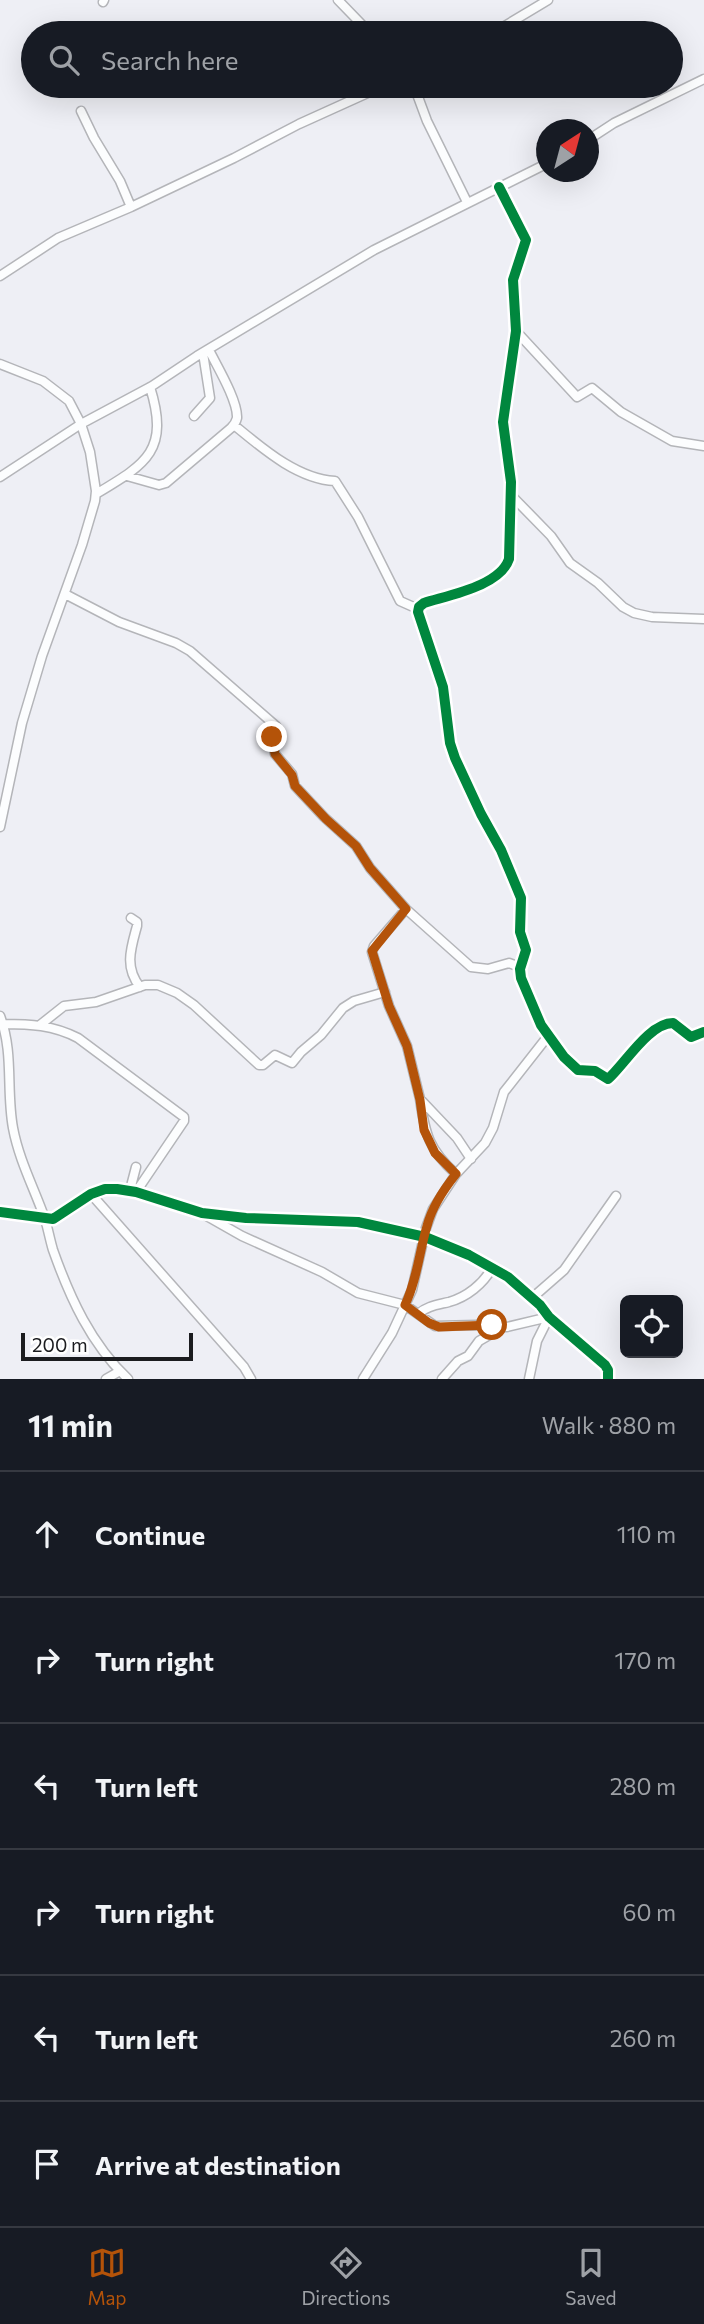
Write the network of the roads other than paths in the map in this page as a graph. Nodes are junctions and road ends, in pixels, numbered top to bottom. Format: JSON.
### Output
{"nodes":[{"id":1,"x":338,"y":0,"type":"edge"},
{"id":2,"x":548,"y":0,"type":"edge"},
{"id":3,"x":358,"y":21,"type":"edge"},
{"id":4,"x":513,"y":21,"type":"edge"},
{"id":5,"x":704,"y":79,"type":"edge"},
{"id":6,"x":683,"y":89,"type":"edge"},
{"id":7,"x":356,"y":98,"type":"edge"},
{"id":8,"x":418,"y":98,"type":"edge"},
{"id":9,"x":665,"y":98,"type":"edge"},
{"id":10,"x":81,"y":111,"type":"dead end"},
{"id":11,"x":599,"y":133,"type":"edge"},
{"id":12,"x":536,"y":169,"type":"edge"},
{"id":13,"x":499,"y":187,"type":"junction"},
{"id":14,"x":467,"y":202,"type":"junction"},
{"id":15,"x":131,"y":206,"type":"junction"},
{"id":16,"x":0,"y":276,"type":"edge"},
{"id":17,"x":516,"y":331,"type":"junction"},
{"id":18,"x":206,"y":351,"type":"junction"},
{"id":19,"x":0,"y":364,"type":"edge"},
{"id":20,"x":150,"y":387,"type":"junction"},
{"id":21,"x":194,"y":416,"type":"dead end"},
{"id":22,"x":81,"y":424,"type":"junction"},
{"id":23,"x":234,"y":425,"type":"junction"},
{"id":24,"x":704,"y":446,"type":"edge"},
{"id":25,"x":127,"y":475,"type":"junction"},
{"id":26,"x":0,"y":477,"type":"edge"},
{"id":27,"x":96,"y":494,"type":"junction"},
{"id":28,"x":510,"y":494,"type":"junction"},
{"id":29,"x":65,"y":594,"type":"junction"},
{"id":30,"x":418,"y":609,"type":"junction"},
{"id":31,"x":704,"y":619,"type":"edge"},
{"id":32,"x":0,"y":827,"type":"edge"},
{"id":33,"x":406,"y":909,"type":"junction"},
{"id":34,"x":131,"y":918,"type":"dead end"},
{"id":35,"x":520,"y":967,"type":"junction"},
{"id":36,"x":140,"y":987,"type":"junction"},
{"id":37,"x":385,"y":992,"type":"junction"},
{"id":38,"x":1,"y":1020,"type":"edge"},
{"id":39,"x":40,"y":1025,"type":"junction"},
{"id":40,"x":704,"y":1032,"type":"edge"},
{"id":41,"x":548,"y":1036,"type":"junction"},
{"id":42,"x":0,"y":1065,"type":"edge"},
{"id":43,"x":11,"y":1073,"type":"junction"},
{"id":44,"x":420,"y":1100,"type":"junction"},
{"id":45,"x":471,"y":1159,"type":"junction"},
{"id":46,"x":136,"y":1167,"type":"dead end"},
{"id":47,"x":456,"y":1174,"type":"junction"},
{"id":48,"x":133,"y":1191,"type":"junction"},
{"id":49,"x":90,"y":1194,"type":"junction"},
{"id":50,"x":615,"y":1196,"type":"dead end"},
{"id":51,"x":0,"y":1212,"type":"edge"},
{"id":52,"x":202,"y":1213,"type":"junction"},
{"id":53,"x":45,"y":1220,"type":"junction"},
{"id":54,"x":425,"y":1237,"type":"junction"},
{"id":55,"x":492,"y":1268,"type":"junction"},
{"id":56,"x":532,"y":1298,"type":"junction"},
{"id":57,"x":405,"y":1305,"type":"junction"},
{"id":58,"x":418,"y":1314,"type":"junction"},
{"id":59,"x":549,"y":1317,"type":"junction"},
{"id":60,"x":503,"y":1327,"type":"junction"},
{"id":61,"x":120,"y":1371,"type":"junction"},
{"id":62,"x":106,"y":1379,"type":"edge"},
{"id":63,"x":128,"y":1379,"type":"edge"},
{"id":64,"x":251,"y":1379,"type":"edge"},
{"id":65,"x":363,"y":1379,"type":"edge"},
{"id":66,"x":442,"y":1379,"type":"edge"},
{"id":67,"x":529,"y":1379,"type":"edge"},
{"id":68,"x":608,"y":1379,"type":"edge"}],
"edges":[{"from":1,"to":3,"type":"street"},
{"from":2,"to":4,"type":"street"},
{"from":5,"to":6,"type":"street"},
{"from":7,"to":15,"type":"street"},
{"from":8,"to":14,"type":"street"},
{"from":9,"to":11,"type":"street"},
{"from":10,"to":15,"type":"street"},
{"from":12,"to":13,"type":"street"},
{"from":13,"to":14,"type":"street"},
{"from":13,"to":17,"type":"street"},
{"from":14,"to":18,"type":"street"},
{"from":15,"to":16,"type":"street"},
{"from":17,"to":24,"type":"street"},
{"from":17,"to":28,"type":"street"},
{"from":18,"to":20,"type":"street"},
{"from":18,"to":21,"type":"street"},
{"from":18,"to":23,"type":"street"},
{"from":19,"to":22,"type":"street"},
{"from":20,"to":22,"type":"street"},
{"from":20,"to":25,"type":"street"},
{"from":22,"to":26,"type":"street"},
{"from":22,"to":27,"type":"street"},
{"from":23,"to":25,"type":"street"},
{"from":23,"to":30,"type":"street"},
{"from":25,"to":27,"type":"street"},
{"from":27,"to":29,"type":"street"},
{"from":28,"to":30,"type":"street"},
{"from":28,"to":31,"type":"street"},
{"from":29,"to":32,"type":"street"},
{"from":29,"to":33,"type":"street"},
{"from":30,"to":35,"type":"street"},
{"from":33,"to":35,"type":"street"},
{"from":33,"to":37,"type":"street"},
{"from":34,"to":36,"type":"street"},
{"from":35,"to":41,"type":"street"},
{"from":36,"to":37,"type":"street"},
{"from":36,"to":39,"type":"street"},
{"from":37,"to":44,"type":"street"},
{"from":38,"to":39,"type":"street"},
{"from":38,"to":43,"type":"street"},
{"from":39,"to":48,"type":"street"},
{"from":40,"to":41,"type":"street"},
{"from":41,"to":45,"type":"street"},
{"from":42,"to":43,"type":"street"},
{"from":43,"to":53,"type":"street"},
{"from":44,"to":45,"type":"street"},
{"from":44,"to":47,"type":"street"},
{"from":45,"to":47,"type":"street"},
{"from":46,"to":48,"type":"street"},
{"from":47,"to":54,"type":"street"},
{"from":48,"to":49,"type":"street"},
{"from":48,"to":52,"type":"street"},
{"from":49,"to":53,"type":"street"},
{"from":49,"to":64,"type":"street"},
{"from":50,"to":56,"type":"street"},
{"from":51,"to":53,"type":"street"},
{"from":52,"to":54,"type":"street"},
{"from":52,"to":57,"type":"street"},
{"from":53,"to":61,"type":"street"},
{"from":54,"to":55,"type":"street"},
{"from":54,"to":57,"type":"street"},
{"from":55,"to":56,"type":"street"},
{"from":55,"to":58,"type":"street"},
{"from":56,"to":59,"type":"street"},
{"from":57,"to":58,"type":"street"},
{"from":57,"to":65,"type":"street"},
{"from":58,"to":60,"type":"street"},
{"from":59,"to":60,"type":"street"},
{"from":59,"to":67,"type":"street"},
{"from":59,"to":68,"type":"street"},
{"from":60,"to":66,"type":"street"},
{"from":61,"to":62,"type":"street"},
{"from":61,"to":63,"type":"street"}]}
